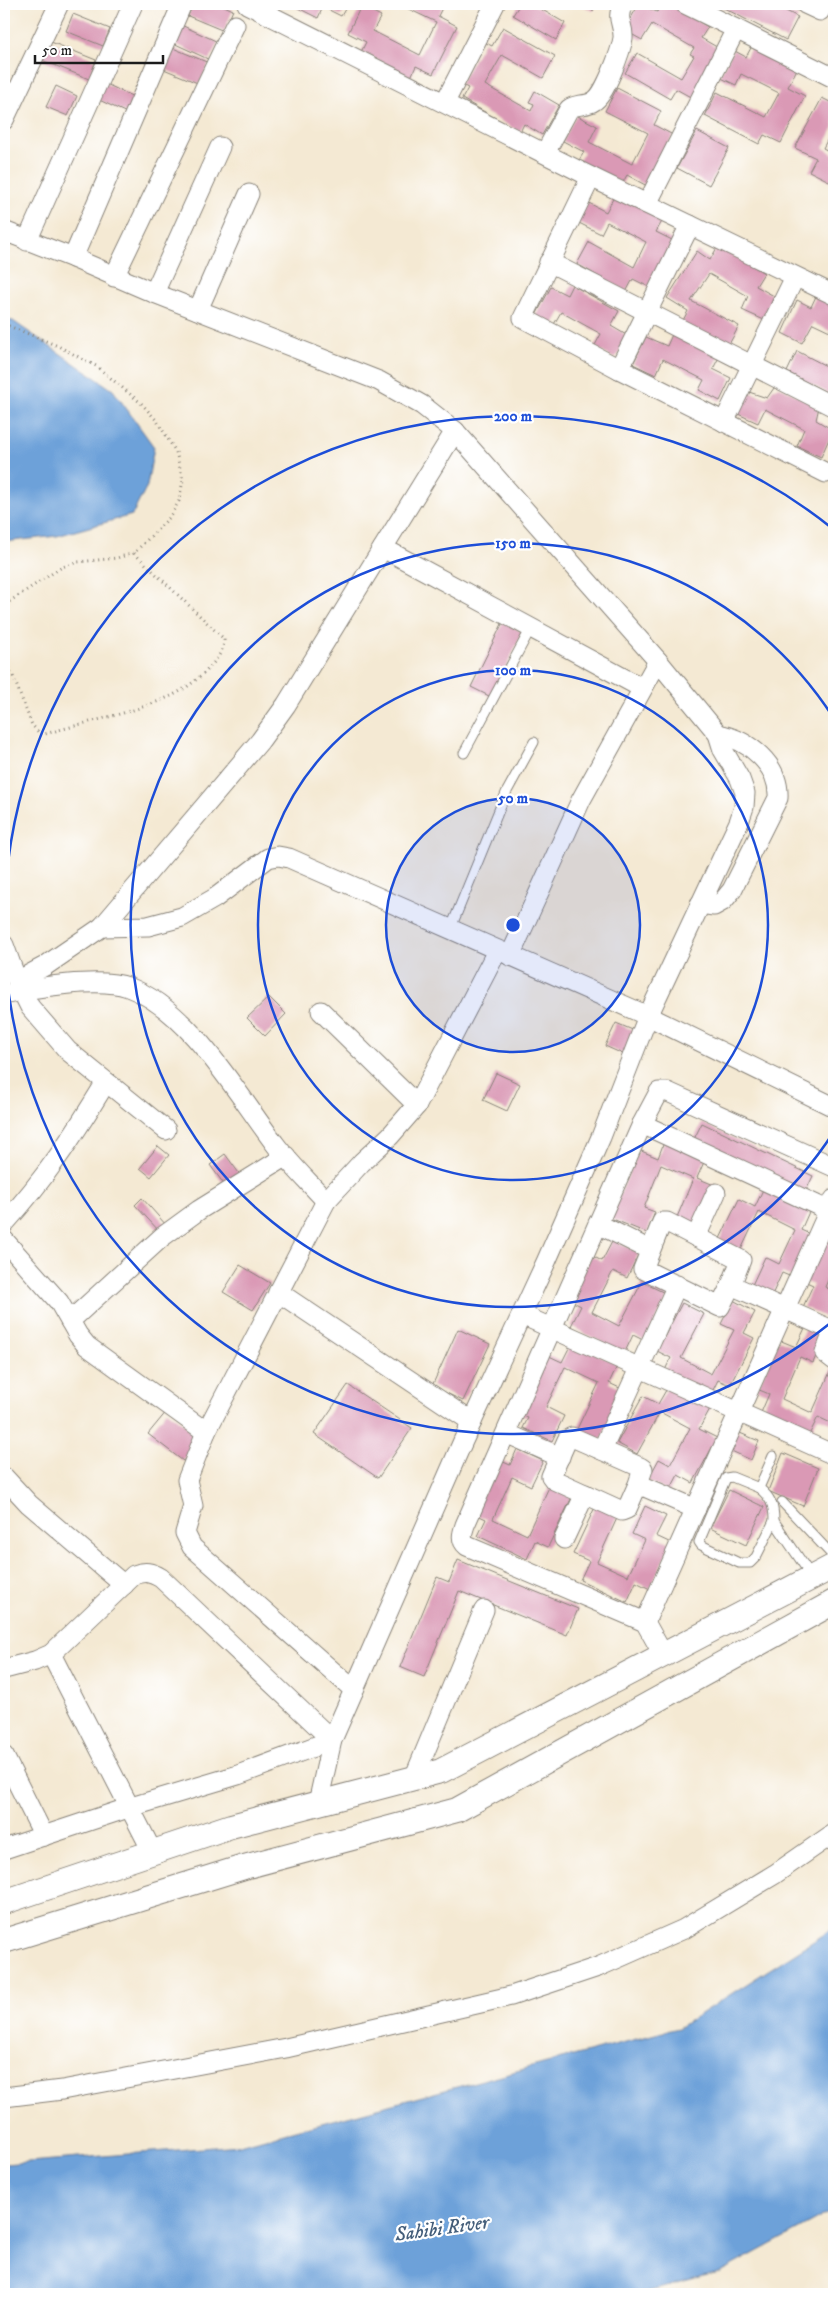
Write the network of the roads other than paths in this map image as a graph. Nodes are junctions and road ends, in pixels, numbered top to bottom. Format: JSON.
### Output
{"nodes":[{"id":1,"x":59,"y":4,"type":"edge"},
{"id":2,"x":133,"y":4,"type":"edge"},
{"id":3,"x":182,"y":4,"type":"edge"},
{"id":4,"x":247,"y":4,"type":"edge"},
{"id":5,"x":495,"y":4,"type":"edge"},
{"id":6,"x":623,"y":4,"type":"edge"},
{"id":7,"x":686,"y":4,"type":"edge"},
{"id":8,"x":235,"y":25,"type":"dead end"},
{"id":9,"x":736,"y":29,"type":"junction"},
{"id":10,"x":834,"y":78,"type":"edge"},
{"id":11,"x":445,"y":102,"type":"junction"},
{"id":12,"x":4,"y":120,"type":"edge"},
{"id":13,"x":220,"y":146,"type":"dead end"},
{"id":14,"x":545,"y":153,"type":"junction"},
{"id":15,"x":591,"y":177,"type":"junction"},
{"id":16,"x":249,"y":194,"type":"dead end"},
{"id":17,"x":647,"y":204,"type":"junction"},
{"id":18,"x":690,"y":225,"type":"junction"},
{"id":19,"x":4,"y":231,"type":"edge"},
{"id":20,"x":27,"y":241,"type":"junction"},
{"id":21,"x":73,"y":258,"type":"junction"},
{"id":22,"x":549,"y":262,"type":"junction"},
{"id":23,"x":114,"y":277,"type":"junction"},
{"id":24,"x":796,"y":277,"type":"junction"},
{"id":25,"x":154,"y":294,"type":"junction"},
{"id":26,"x":834,"y":295,"type":"edge"},
{"id":27,"x":198,"y":310,"type":"junction"},
{"id":28,"x":648,"y":312,"type":"junction"},
{"id":29,"x":753,"y":365,"type":"junction"},
{"id":30,"x":619,"y":370,"type":"junction"},
{"id":31,"x":834,"y":407,"type":"edge"},
{"id":32,"x":724,"y":422,"type":"junction"},
{"id":33,"x":455,"y":431,"type":"junction"},
{"id":34,"x":832,"y":470,"type":"edge"},
{"id":35,"x":383,"y":548,"type":"junction"},
{"id":36,"x":531,"y":628,"type":"junction"},
{"id":37,"x":658,"y":661,"type":"junction"},
{"id":38,"x":642,"y":688,"type":"junction"},
{"id":39,"x":718,"y":734,"type":"junction"},
{"id":40,"x":534,"y":742,"type":"dead end"},
{"id":41,"x":464,"y":753,"type":"dead end"},
{"id":42,"x":700,"y":904,"type":"junction"},
{"id":43,"x":102,"y":927,"type":"junction"},
{"id":44,"x":450,"y":930,"type":"junction"},
{"id":45,"x":4,"y":945,"type":"edge"},
{"id":46,"x":503,"y":954,"type":"junction"},
{"id":47,"x":11,"y":989,"type":"edge"},
{"id":48,"x":321,"y":1011,"type":"dead end"},
{"id":49,"x":648,"y":1016,"type":"junction"},
{"id":50,"x":106,"y":1082,"type":"junction"},
{"id":51,"x":416,"y":1105,"type":"junction"},
{"id":52,"x":834,"y":1107,"type":"edge"},
{"id":53,"x":642,"y":1124,"type":"junction"},
{"id":54,"x":166,"y":1130,"type":"dead end"},
{"id":55,"x":286,"y":1156,"type":"junction"},
{"id":56,"x":834,"y":1167,"type":"edge"},
{"id":57,"x":716,"y":1193,"type":"dead end"},
{"id":58,"x":326,"y":1201,"type":"junction"},
{"id":59,"x":832,"y":1208,"type":"edge"},
{"id":60,"x":4,"y":1224,"type":"edge"},
{"id":61,"x":598,"y":1224,"type":"junction"},
{"id":62,"x":696,"y":1237,"type":"junction"},
{"id":63,"x":4,"y":1240,"type":"edge"},
{"id":64,"x":650,"y":1250,"type":"junction"},
{"id":65,"x":677,"y":1285,"type":"junction"},
{"id":66,"x":731,"y":1285,"type":"junction"},
{"id":67,"x":278,"y":1292,"type":"junction"},
{"id":68,"x":785,"y":1309,"type":"junction"},
{"id":69,"x":522,"y":1315,"type":"junction"},
{"id":70,"x":70,"y":1321,"type":"junction"},
{"id":71,"x":551,"y":1330,"type":"junction"},
{"id":72,"x":834,"y":1330,"type":"edge"},
{"id":73,"x":834,"y":1360,"type":"edge"},
{"id":74,"x":638,"y":1368,"type":"junction"},
{"id":75,"x":739,"y":1414,"type":"junction"},
{"id":76,"x":472,"y":1422,"type":"junction"},
{"id":77,"x":206,"y":1432,"type":"junction"},
{"id":78,"x":506,"y":1432,"type":"junction"},
{"id":79,"x":832,"y":1448,"type":"edge"},
{"id":80,"x":602,"y":1450,"type":"junction"},
{"id":81,"x":773,"y":1456,"type":"dead end"},
{"id":82,"x":560,"y":1457,"type":"junction"},
{"id":83,"x":4,"y":1477,"type":"edge"},
{"id":84,"x":638,"y":1484,"type":"junction"},
{"id":85,"x":759,"y":1488,"type":"junction"},
{"id":86,"x":585,"y":1494,"type":"junction"},
{"id":87,"x":782,"y":1502,"type":"dead end"},
{"id":88,"x":696,"y":1509,"type":"junction"},
{"id":89,"x":774,"y":1521,"type":"junction"},
{"id":90,"x":564,"y":1539,"type":"dead end"},
{"id":91,"x":834,"y":1557,"type":"edge"},
{"id":92,"x":834,"y":1566,"type":"edge"},
{"id":93,"x":812,"y":1577,"type":"junction"},
{"id":94,"x":124,"y":1585,"type":"junction"},
{"id":95,"x":834,"y":1602,"type":"edge"},
{"id":96,"x":484,"y":1610,"type":"dead end"},
{"id":97,"x":645,"y":1622,"type":"junction"},
{"id":98,"x":51,"y":1654,"type":"junction"},
{"id":99,"x":664,"y":1656,"type":"junction"},
{"id":100,"x":4,"y":1670,"type":"edge"},
{"id":101,"x":354,"y":1690,"type":"junction"},
{"id":102,"x":332,"y":1740,"type":"junction"},
{"id":103,"x":4,"y":1756,"type":"edge"},
{"id":104,"x":414,"y":1778,"type":"junction"},
{"id":105,"x":318,"y":1803,"type":"junction"},
{"id":106,"x":131,"y":1807,"type":"junction"},
{"id":107,"x":834,"y":1832,"type":"edge"},
{"id":108,"x":44,"y":1836,"type":"junction"},
{"id":109,"x":4,"y":1849,"type":"edge"},
{"id":110,"x":153,"y":1853,"type":"junction"},
{"id":111,"x":4,"y":1902,"type":"edge"},
{"id":112,"x":4,"y":1940,"type":"edge"},
{"id":113,"x":4,"y":2097,"type":"edge"}],
"edges":[{"from":1,"to":12,"type":"street"},
{"from":2,"to":20,"type":"street"},
{"from":3,"to":21,"type":"street"},
{"from":4,"to":11,"type":"street"},
{"from":5,"to":11,"type":"street"},
{"from":6,"to":14,"type":"street"},
{"from":7,"to":9,"type":"street"},
{"from":8,"to":23,"type":"street"},
{"from":9,"to":10,"type":"street"},
{"from":9,"to":17,"type":"street"},
{"from":11,"to":14,"type":"street"},
{"from":13,"to":25,"type":"street"},
{"from":14,"to":15,"type":"street"},
{"from":15,"to":17,"type":"street"},
{"from":15,"to":22,"type":"street"},
{"from":16,"to":27,"type":"street"},
{"from":17,"to":18,"type":"street"},
{"from":18,"to":24,"type":"street"},
{"from":18,"to":28,"type":"street"},
{"from":19,"to":20,"type":"street"},
{"from":20,"to":21,"type":"street"},
{"from":21,"to":23,"type":"street"},
{"from":22,"to":28,"type":"street"},
{"from":22,"to":30,"type":"street"},
{"from":23,"to":25,"type":"street"},
{"from":24,"to":26,"type":"street"},
{"from":24,"to":29,"type":"street"},
{"from":25,"to":27,"type":"street"},
{"from":27,"to":33,"type":"street"},
{"from":28,"to":29,"type":"street"},
{"from":28,"to":30,"type":"street"},
{"from":29,"to":31,"type":"street"},
{"from":29,"to":32,"type":"street"},
{"from":30,"to":32,"type":"street"},
{"from":32,"to":34,"type":"street"},
{"from":33,"to":35,"type":"street"},
{"from":33,"to":37,"type":"street"},
{"from":35,"to":36,"type":"street"},
{"from":35,"to":43,"type":"street"},
{"from":36,"to":38,"type":"street"},
{"from":36,"to":41,"type":"lane"},
{"from":37,"to":38,"type":"street"},
{"from":37,"to":39,"type":"street"},
{"from":38,"to":46,"type":"street"},
{"from":39,"to":42,"type":"street"},
{"from":39,"to":42,"type":"street"},
{"from":40,"to":44,"type":"lane"},
{"from":42,"to":49,"type":"street"},
{"from":43,"to":44,"type":"street"},
{"from":43,"to":47,"type":"street"},
{"from":44,"to":46,"type":"street"},
{"from":45,"to":47,"type":"street"},
{"from":46,"to":49,"type":"street"},
{"from":46,"to":51,"type":"street"},
{"from":47,"to":50,"type":"street"},
{"from":47,"to":55,"type":"street"},
{"from":48,"to":51,"type":"street"},
{"from":49,"to":52,"type":"street"},
{"from":49,"to":69,"type":"street"},
{"from":50,"to":54,"type":"street"},
{"from":50,"to":60,"type":"street"},
{"from":51,"to":58,"type":"street"},
{"from":53,"to":56,"type":"street"},
{"from":53,"to":59,"type":"street"},
{"from":53,"to":61,"type":"street"},
{"from":55,"to":58,"type":"street"},
{"from":55,"to":70,"type":"street"},
{"from":57,"to":62,"type":"street"},
{"from":58,"to":67,"type":"street"},
{"from":59,"to":68,"type":"street"},
{"from":61,"to":64,"type":"street"},
{"from":61,"to":71,"type":"street"},
{"from":62,"to":64,"type":"street"},
{"from":62,"to":66,"type":"street"},
{"from":63,"to":70,"type":"street"},
{"from":64,"to":65,"type":"street"},
{"from":65,"to":66,"type":"street"},
{"from":65,"to":74,"type":"street"},
{"from":66,"to":68,"type":"street"},
{"from":67,"to":76,"type":"street"},
{"from":67,"to":77,"type":"street"},
{"from":68,"to":72,"type":"street"},
{"from":68,"to":75,"type":"street"},
{"from":69,"to":71,"type":"street"},
{"from":69,"to":76,"type":"street"},
{"from":70,"to":77,"type":"street"},
{"from":71,"to":74,"type":"street"},
{"from":71,"to":78,"type":"street"},
{"from":72,"to":73,"type":"street"},
{"from":74,"to":75,"type":"street"},
{"from":74,"to":80,"type":"street"},
{"from":75,"to":79,"type":"street"},
{"from":75,"to":88,"type":"street"},
{"from":76,"to":101,"type":"street"},
{"from":77,"to":101,"type":"street"},
{"from":78,"to":82,"type":"street"},
{"from":78,"to":97,"type":"street"},
{"from":80,"to":82,"type":"street"},
{"from":80,"to":84,"type":"street"},
{"from":81,"to":85,"type":"lane"},
{"from":82,"to":86,"type":"street"},
{"from":83,"to":94,"type":"street"},
{"from":84,"to":86,"type":"street"},
{"from":84,"to":88,"type":"street"},
{"from":85,"to":89,"type":"lane"},
{"from":85,"to":89,"type":"lane"},
{"from":86,"to":90,"type":"street"},
{"from":87,"to":91,"type":"lane"},
{"from":88,"to":97,"type":"street"},
{"from":89,"to":93,"type":"lane"},
{"from":92,"to":93,"type":"street"},
{"from":93,"to":99,"type":"street"},
{"from":94,"to":98,"type":"street"},
{"from":94,"to":102,"type":"street"},
{"from":95,"to":112,"type":"street"},
{"from":96,"to":104,"type":"street"},
{"from":97,"to":99,"type":"street"},
{"from":98,"to":100,"type":"street"},
{"from":98,"to":106,"type":"street"},
{"from":99,"to":104,"type":"street"},
{"from":101,"to":102,"type":"street"},
{"from":102,"to":105,"type":"street"},
{"from":102,"to":106,"type":"street"},
{"from":103,"to":108,"type":"street"},
{"from":104,"to":105,"type":"street"},
{"from":105,"to":110,"type":"street"},
{"from":106,"to":108,"type":"street"},
{"from":106,"to":110,"type":"street"},
{"from":107,"to":113,"type":"street"},
{"from":108,"to":109,"type":"street"},
{"from":110,"to":111,"type":"street"}]}
